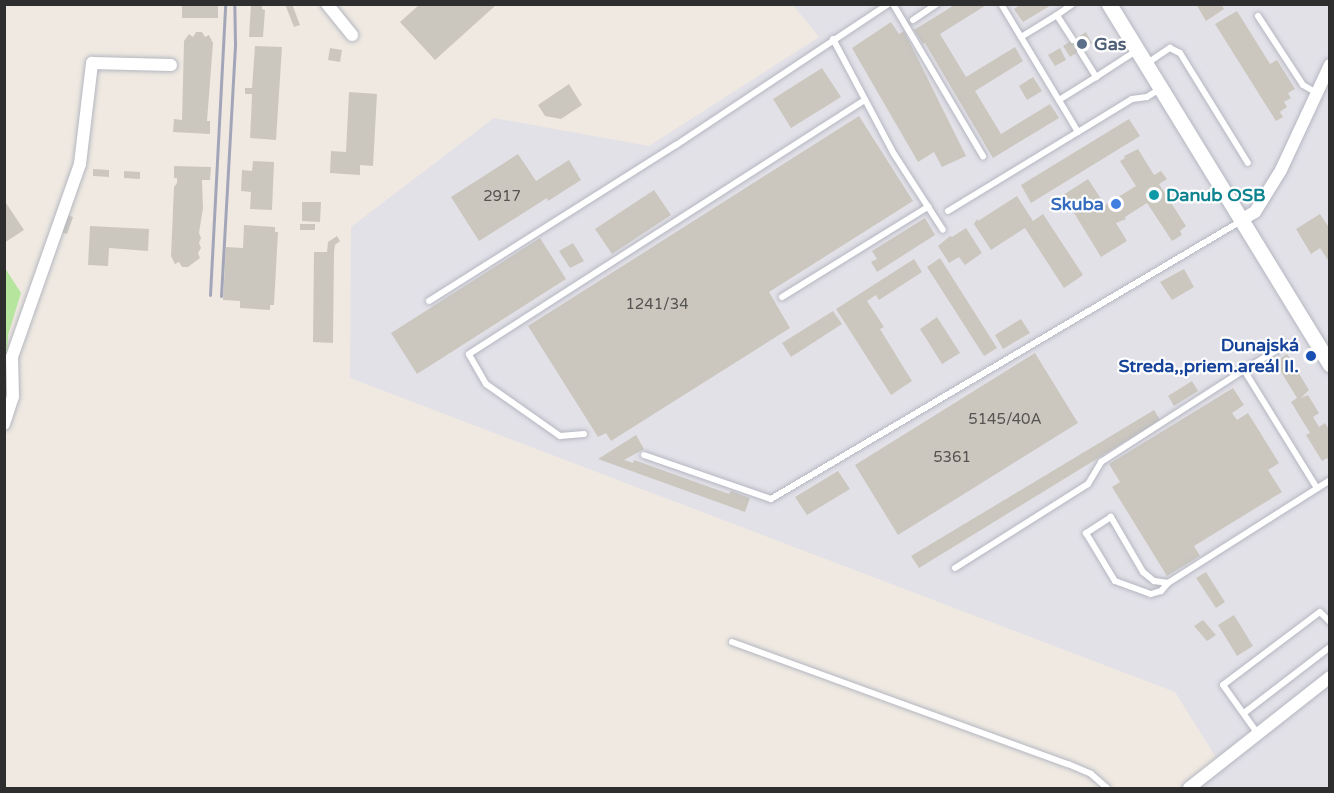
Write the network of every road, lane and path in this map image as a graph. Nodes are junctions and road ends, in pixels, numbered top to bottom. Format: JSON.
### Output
{"nodes":[{"id":1,"x":327,"y":4,"type":"edge"},
{"id":2,"x":888,"y":4,"type":"edge"},
{"id":3,"x":893,"y":4,"type":"edge"},
{"id":4,"x":938,"y":4,"type":"edge"},
{"id":5,"x":1001,"y":4,"type":"edge"},
{"id":6,"x":1073,"y":4,"type":"edge"},
{"id":7,"x":1112,"y":6,"type":"edge"},
{"id":8,"x":1057,"y":15,"type":"junction"},
{"id":9,"x":1258,"y":16,"type":"dead end"},
{"id":10,"x":913,"y":20,"type":"dead end"},
{"id":11,"x":352,"y":35,"type":"dead end"},
{"id":12,"x":1021,"y":37,"type":"junction"},
{"id":13,"x":833,"y":39,"type":"junction"},
{"id":14,"x":1073,"y":40,"type":"dead end"},
{"id":15,"x":1137,"y":50,"type":"junction"},
{"id":16,"x":1080,"y":51,"type":"dead end"},
{"id":17,"x":1146,"y":64,"type":"junction"},
{"id":18,"x":171,"y":65,"type":"dead end"},
{"id":19,"x":1329,"y":65,"type":"edge"},
{"id":20,"x":1096,"y":77,"type":"junction"},
{"id":21,"x":1160,"y":89,"type":"junction"},
{"id":22,"x":1317,"y":93,"type":"junction"},
{"id":23,"x":865,"y":100,"type":"junction"},
{"id":24,"x":1059,"y":100,"type":"junction"},
{"id":25,"x":1078,"y":132,"type":"junction"},
{"id":26,"x":983,"y":156,"type":"dead end"},
{"id":27,"x":1248,"y":163,"type":"dead end"},
{"id":28,"x":928,"y":207,"type":"junction"},
{"id":29,"x":948,"y":211,"type":"dead end"},
{"id":30,"x":1241,"y":220,"type":"junction"},
{"id":31,"x":943,"y":230,"type":"dead end"},
{"id":32,"x":782,"y":297,"type":"dead end"},
{"id":33,"x":429,"y":301,"type":"dead end"},
{"id":34,"x":1285,"y":345,"type":"dead end"},
{"id":35,"x":1329,"y":365,"type":"edge"},
{"id":36,"x":1244,"y":370,"type":"junction"},
{"id":37,"x":4,"y":424,"type":"edge"},
{"id":38,"x":584,"y":434,"type":"dead end"},
{"id":39,"x":644,"y":455,"type":"dead end"},
{"id":40,"x":1329,"y":480,"type":"edge"},
{"id":41,"x":1317,"y":488,"type":"junction"},
{"id":42,"x":955,"y":568,"type":"dead end"},
{"id":43,"x":1168,"y":583,"type":"junction"},
{"id":44,"x":1329,"y":622,"type":"edge"},
{"id":45,"x":732,"y":642,"type":"dead end"},
{"id":46,"x":1329,"y":647,"type":"edge"},
{"id":47,"x":1329,"y":677,"type":"edge"},
{"id":48,"x":1244,"y":713,"type":"junction"},
{"id":49,"x":1258,"y":734,"type":"junction"},
{"id":50,"x":1107,"y":789,"type":"edge"},
{"id":51,"x":1189,"y":789,"type":"edge"}],
"edges":[{"from":1,"to":11,"type":"street"},
{"from":2,"to":13,"type":"lane"},
{"from":3,"to":26,"type":"lane"},
{"from":4,"to":10,"type":"lane"},
{"from":5,"to":12,"type":"lane"},
{"from":6,"to":8,"type":"lane"},
{"from":7,"to":15,"type":"street"},
{"from":8,"to":12,"type":"lane"},
{"from":8,"to":14,"type":"lane"},
{"from":9,"to":22,"type":"lane"},
{"from":12,"to":24,"type":"lane"},
{"from":13,"to":23,"type":"lane"},
{"from":13,"to":33,"type":"lane"},
{"from":15,"to":17,"type":"street"},
{"from":15,"to":20,"type":"lane"},
{"from":16,"to":20,"type":"lane"},
{"from":17,"to":21,"type":"street"},
{"from":17,"to":27,"type":"lane"},
{"from":18,"to":37,"type":"street"},
{"from":19,"to":22,"type":"street"},
{"from":20,"to":24,"type":"lane"},
{"from":21,"to":25,"type":"lane"},
{"from":21,"to":30,"type":"street"},
{"from":22,"to":30,"type":"street"},
{"from":23,"to":28,"type":"lane"},
{"from":23,"to":38,"type":"lane"},
{"from":24,"to":25,"type":"lane"},
{"from":25,"to":29,"type":"lane"},
{"from":28,"to":31,"type":"lane"},
{"from":28,"to":32,"type":"lane"},
{"from":30,"to":35,"type":"street"},
{"from":30,"to":39,"type":"lane"},
{"from":34,"to":36,"type":"lane"},
{"from":36,"to":41,"type":"lane"},
{"from":36,"to":42,"type":"lane"},
{"from":40,"to":41,"type":"lane"},
{"from":41,"to":43,"type":"lane"},
{"from":43,"to":43,"type":"lane"},
{"from":44,"to":48,"type":"lane"},
{"from":45,"to":50,"type":"lane"},
{"from":46,"to":48,"type":"lane"},
{"from":47,"to":49,"type":"street"},
{"from":48,"to":49,"type":"lane"},
{"from":49,"to":51,"type":"street"}]}
